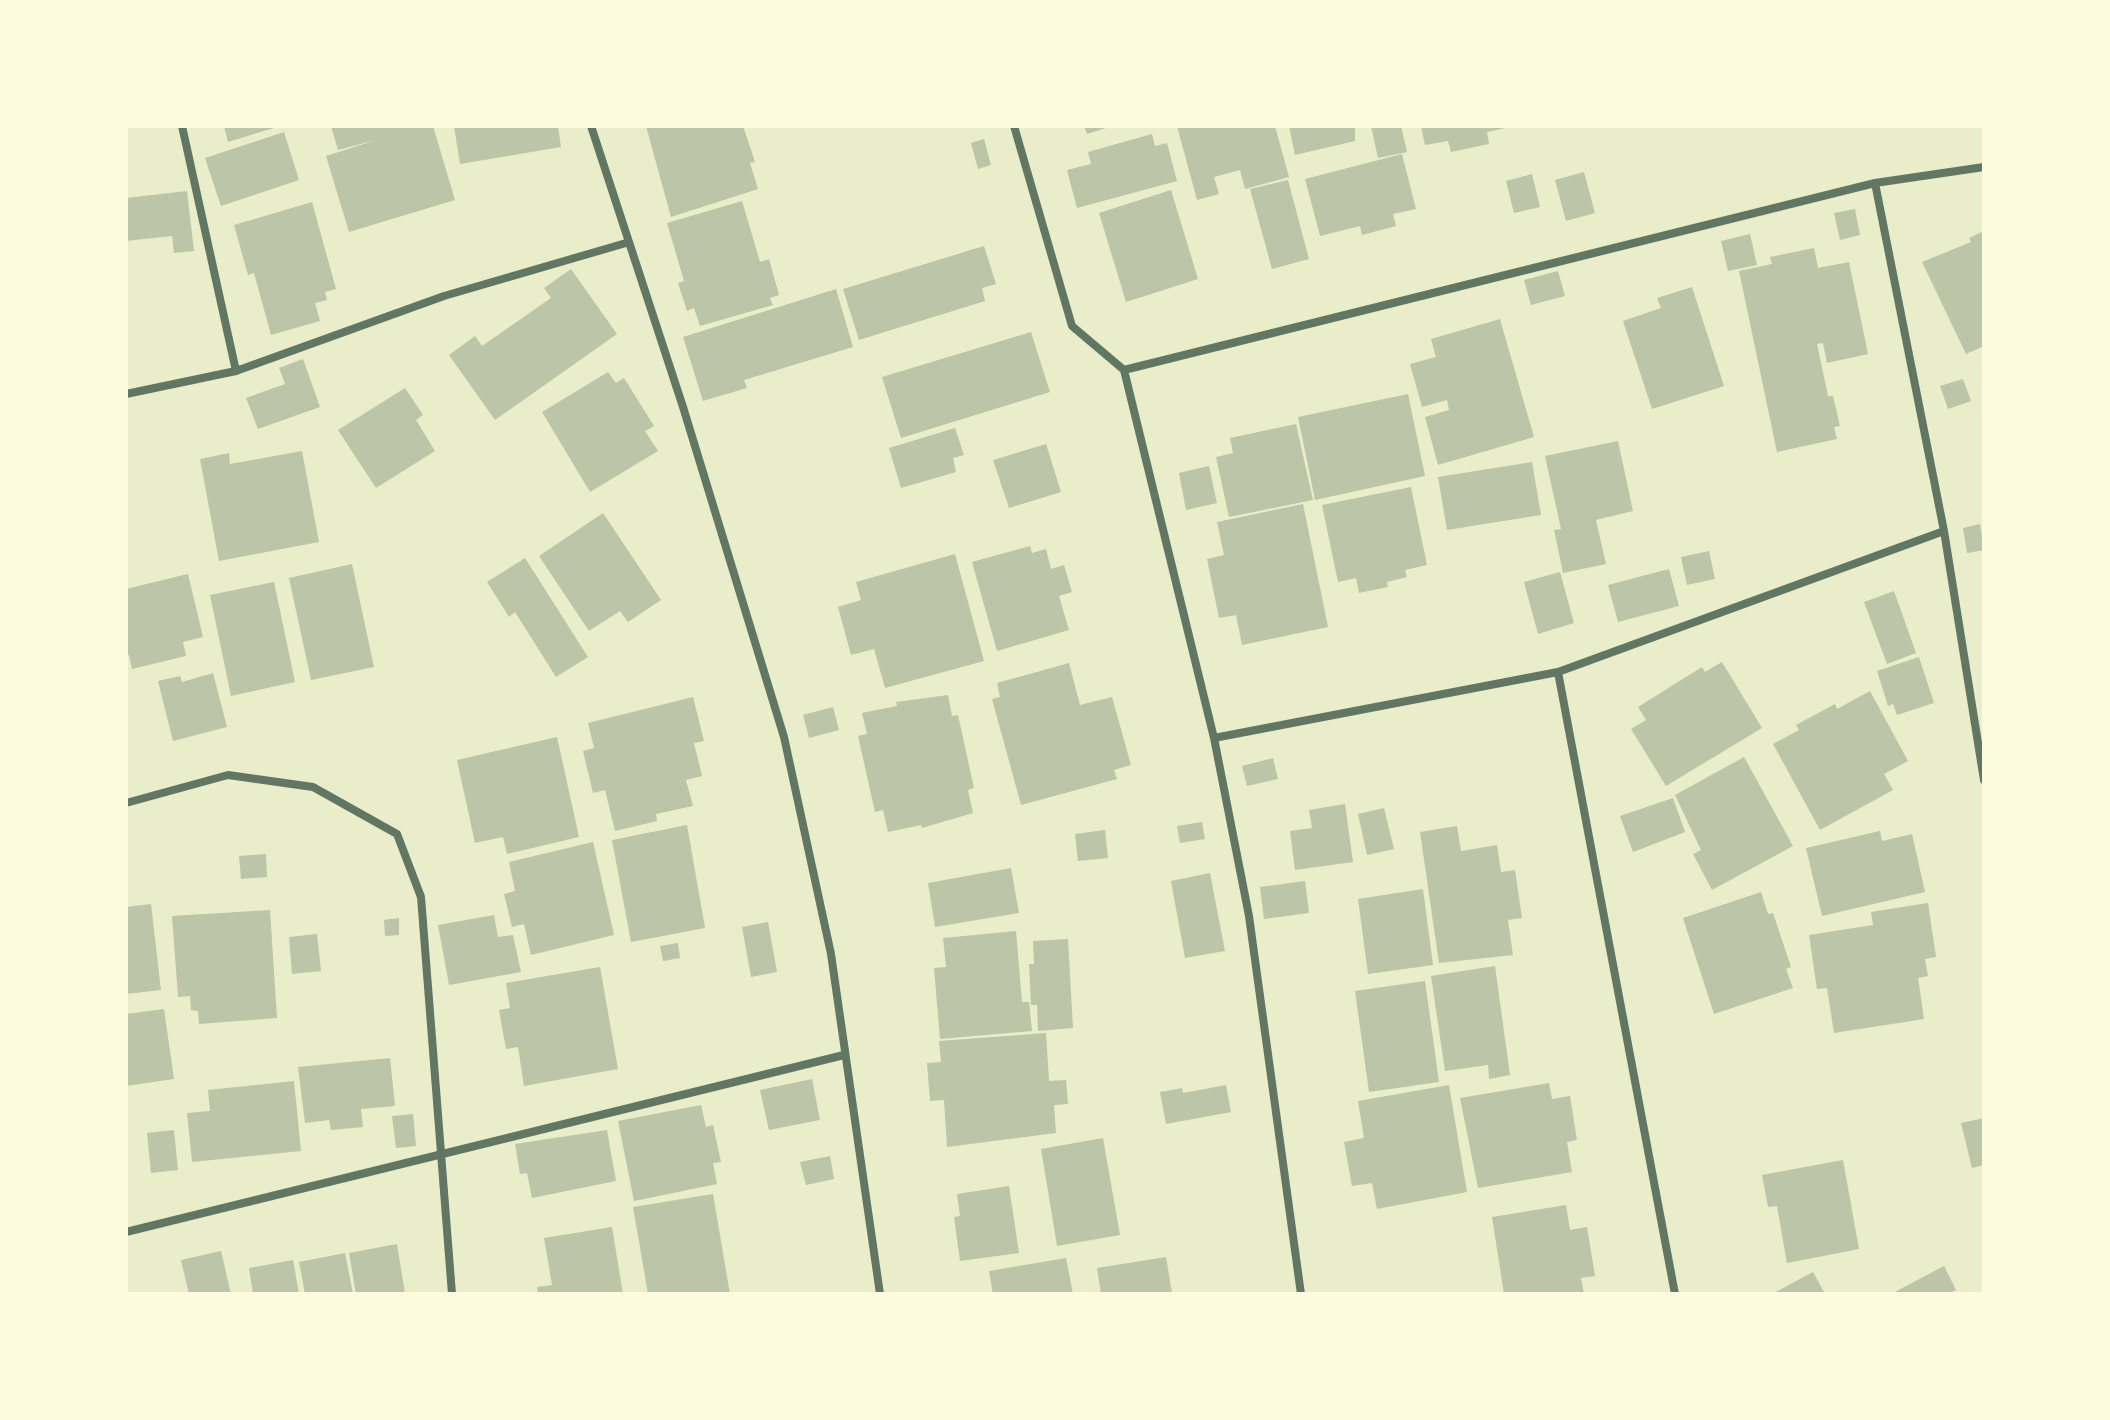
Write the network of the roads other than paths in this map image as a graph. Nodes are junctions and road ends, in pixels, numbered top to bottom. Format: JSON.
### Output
{"nodes":[{"id":1,"x":182,"y":126,"type":"edge"},
{"id":2,"x":591,"y":126,"type":"edge"},
{"id":3,"x":1014,"y":126,"type":"edge"},
{"id":4,"x":1984,"y":167,"type":"edge"},
{"id":5,"x":1875,"y":183,"type":"junction"},
{"id":6,"x":626,"y":243,"type":"junction"},
{"id":7,"x":1124,"y":370,"type":"junction"},
{"id":8,"x":236,"y":371,"type":"junction"},
{"id":9,"x":126,"y":394,"type":"edge"},
{"id":10,"x":1944,"y":531,"type":"junction"},
{"id":11,"x":1558,"y":672,"type":"junction"},
{"id":12,"x":1214,"y":738,"type":"junction"},
{"id":13,"x":1984,"y":780,"type":"edge"},
{"id":14,"x":126,"y":803,"type":"edge"},
{"id":15,"x":844,"y":1055,"type":"junction"},
{"id":16,"x":441,"y":1152,"type":"junction"},
{"id":17,"x":126,"y":1232,"type":"edge"},
{"id":18,"x":452,"y":1294,"type":"edge"},
{"id":19,"x":880,"y":1294,"type":"edge"},
{"id":20,"x":1301,"y":1294,"type":"edge"},
{"id":21,"x":1675,"y":1294,"type":"edge"}],
"edges":[{"from":1,"to":8,"type":"street"},
{"from":2,"to":6,"type":"street"},
{"from":3,"to":7,"type":"street"},
{"from":4,"to":5,"type":"street"},
{"from":5,"to":7,"type":"street"},
{"from":5,"to":10,"type":"street"},
{"from":6,"to":8,"type":"street"},
{"from":6,"to":15,"type":"street"},
{"from":7,"to":12,"type":"street"},
{"from":8,"to":9,"type":"street"},
{"from":10,"to":11,"type":"street"},
{"from":10,"to":13,"type":"street"},
{"from":11,"to":12,"type":"street"},
{"from":11,"to":21,"type":"street"},
{"from":12,"to":20,"type":"street"},
{"from":14,"to":16,"type":"street"},
{"from":15,"to":16,"type":"street"},
{"from":15,"to":19,"type":"street"},
{"from":16,"to":17,"type":"street"},
{"from":16,"to":18,"type":"street"}]}
